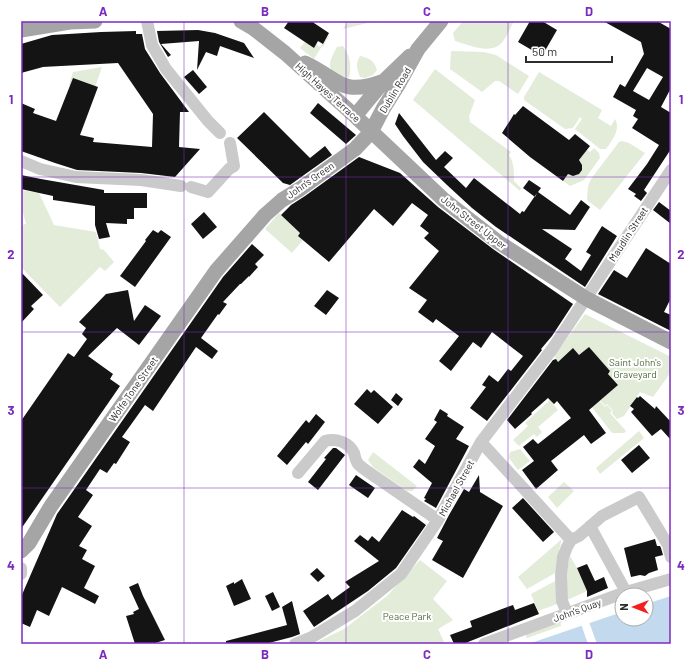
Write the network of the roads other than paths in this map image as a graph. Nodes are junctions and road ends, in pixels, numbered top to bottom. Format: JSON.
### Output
{"nodes":[{"id":1,"x":95,"y":21,"type":"edge"},
{"id":2,"x":147,"y":21,"type":"edge"},
{"id":3,"x":233,"y":21,"type":"edge"},
{"id":4,"x":441,"y":21,"type":"edge"},
{"id":5,"x":247,"y":24,"type":"edge"},
{"id":6,"x":21,"y":30,"type":"edge"},
{"id":7,"x":418,"y":49,"type":"junction"},
{"id":8,"x":285,"y":53,"type":"junction"},
{"id":9,"x":384,"y":81,"type":"junction"},
{"id":10,"x":355,"y":116,"type":"junction"},
{"id":11,"x":371,"y":132,"type":"junction"},
{"id":12,"x":220,"y":133,"type":"dead end"},
{"id":13,"x":230,"y":143,"type":"dead end"},
{"id":14,"x":21,"y":162,"type":"edge"},
{"id":15,"x":671,"y":170,"type":"edge"},
{"id":16,"x":250,"y":230,"type":"joint"},
{"id":17,"x":587,"y":299,"type":"junction"},
{"id":18,"x":671,"y":342,"type":"edge"},
{"id":19,"x":481,"y":442,"type":"junction"},
{"id":20,"x":298,"y":473,"type":"dead end"},
{"id":21,"x":438,"y":520,"type":"junction"},
{"id":22,"x":590,"y":526,"type":"junction"},
{"id":23,"x":572,"y":540,"type":"junction"},
{"id":24,"x":21,"y":551,"type":"edge"},
{"id":25,"x":671,"y":557,"type":"edge"},
{"id":26,"x":21,"y":568,"type":"edge"},
{"id":27,"x":21,"y":574,"type":"edge"},
{"id":28,"x":671,"y":579,"type":"edge"},
{"id":29,"x":623,"y":587,"type":"edge"},
{"id":30,"x":643,"y":587,"type":"edge"},
{"id":31,"x":614,"y":596,"type":"edge"},
{"id":32,"x":567,"y":613,"type":"junction"},
{"id":33,"x":295,"y":644,"type":"edge"},
{"id":34,"x":484,"y":644,"type":"edge"}],
"edges":[{"from":1,"to":6,"type":"main road"},
{"from":2,"to":12,"type":"street"},
{"from":3,"to":5,"type":"main road"},
{"from":4,"to":7,"type":"main road","name":"Dublin Road"},
{"from":5,"to":8,"type":"main road"},
{"from":7,"to":9,"type":"main road","name":"Dublin Road"},
{"from":7,"to":11,"type":"main road","name":"Dublin Road"},
{"from":8,"to":9,"type":"main road"},
{"from":8,"to":10,"type":"main road","name":"High Hayes Terrace"},
{"from":9,"to":10,"type":"main road","name":"Dublin Road"},
{"from":10,"to":11,"type":"main road","name":"High Hayes Terrace"},
{"from":11,"to":16,"type":"main road","name":"John's Green"},
{"from":11,"to":17,"type":"main road","name":"John Street Upper"},
{"from":13,"to":14,"type":"street"},
{"from":15,"to":17,"type":"street","name":"Maudlin Street"},
{"from":16,"to":24,"type":"main road","name":"Wolfe Tone Street"},
{"from":17,"to":18,"type":"main road","name":"John Street Upper"},
{"from":17,"to":19,"type":"street","name":"Michael Street"},
{"from":19,"to":21,"type":"street","name":"Michael Street"},
{"from":19,"to":23,"type":"street"},
{"from":20,"to":21,"type":"street"},
{"from":21,"to":33,"type":"street","name":"Michael Street"},
{"from":22,"to":23,"type":"street"},
{"from":22,"to":25,"type":"street"},
{"from":22,"to":29,"type":"street"},
{"from":23,"to":32,"type":"street"},
{"from":26,"to":27,"type":"street"},
{"from":28,"to":30,"type":"street","name":"John's Quay"},
{"from":31,"to":32,"type":"street","name":"John's Quay"},
{"from":32,"to":34,"type":"street","name":"John's Quay"}]}
